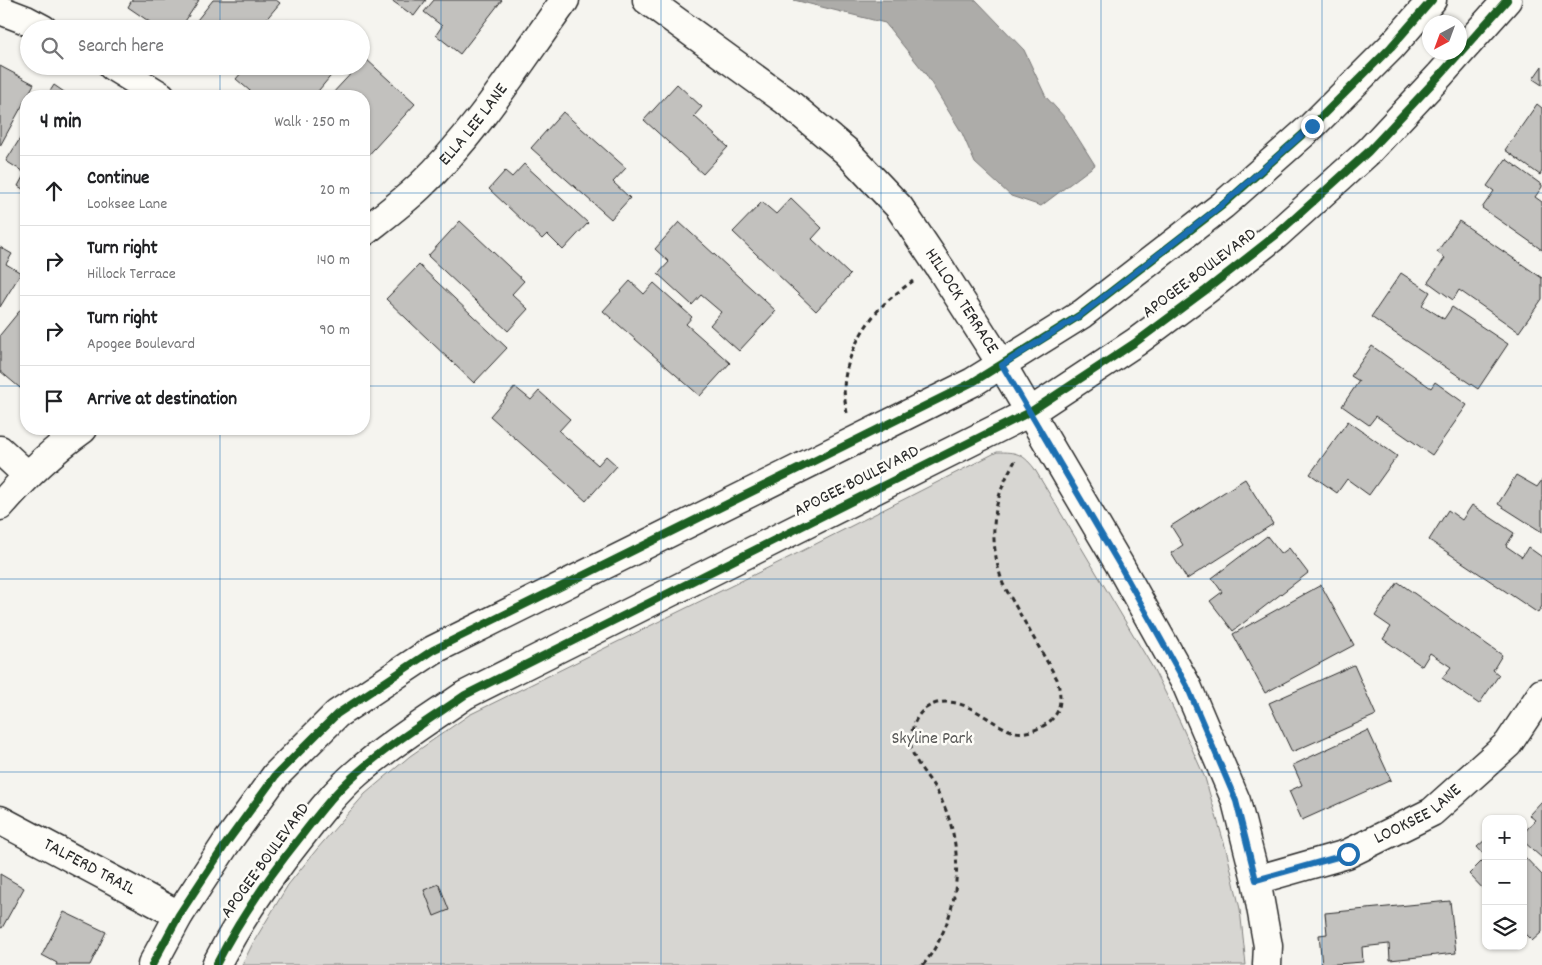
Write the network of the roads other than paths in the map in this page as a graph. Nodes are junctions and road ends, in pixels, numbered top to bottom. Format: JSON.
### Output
{"nodes":[{"id":1,"x":565,"y":0,"type":"edge"},
{"id":2,"x":647,"y":0,"type":"edge"},
{"id":3,"x":1432,"y":0,"type":"edge"},
{"id":4,"x":1507,"y":0,"type":"edge"},
{"id":5,"x":0,"y":10,"type":"edge"},
{"id":6,"x":26,"y":20,"type":"edge"},
{"id":7,"x":127,"y":75,"type":"edge"},
{"id":8,"x":151,"y":90,"type":"edge"},
{"id":9,"x":370,"y":227,"type":"edge"},
{"id":10,"x":1002,"y":365,"type":"junction"},
{"id":11,"x":1030,"y":412,"type":"junction"},
{"id":12,"x":74,"y":435,"type":"edge"},
{"id":13,"x":0,"y":450,"type":"edge"},
{"id":14,"x":28,"y":475,"type":"junction"},
{"id":15,"x":0,"y":506,"type":"edge"},
{"id":16,"x":1542,"y":693,"type":"edge"},
{"id":17,"x":0,"y":820,"type":"edge"},
{"id":18,"x":1256,"y":880,"type":"junction"},
{"id":19,"x":179,"y":915,"type":"junction"},
{"id":20,"x":152,"y":965,"type":"edge"},
{"id":21,"x":216,"y":965,"type":"edge"},
{"id":22,"x":1268,"y":965,"type":"edge"}],
"edges":[{"from":1,"to":9,"type":"street","name":"ELLA LEE LANE"},
{"from":2,"to":10,"type":"street","name":"HILLOCK TERRACE"},
{"from":3,"to":10,"type":"street","name":"APOGEE BOULEVARD"},
{"from":4,"to":11,"type":"street","name":"APOGEE BOULEVARD"},
{"from":5,"to":6,"type":"street"},
{"from":7,"to":8,"type":"street"},
{"from":10,"to":11,"type":"street","name":"HILLOCK TERRACE"},
{"from":10,"to":19,"type":"street","name":"APOGEE BOULEVARD"},
{"from":11,"to":18,"type":"street","name":"HILLOCK TERRACE"},
{"from":11,"to":21,"type":"street","name":"APOGEE BOULEVARD"},
{"from":12,"to":14,"type":"street"},
{"from":13,"to":14,"type":"street"},
{"from":14,"to":15,"type":"street"},
{"from":16,"to":18,"type":"street","name":"LOOKSEE LANE"},
{"from":17,"to":19,"type":"street","name":"TALFERD TRAIL"},
{"from":18,"to":22,"type":"street","name":"HILLOCK TERRACE"},
{"from":19,"to":20,"type":"street","name":"APOGEE BOULEVARD"}]}
